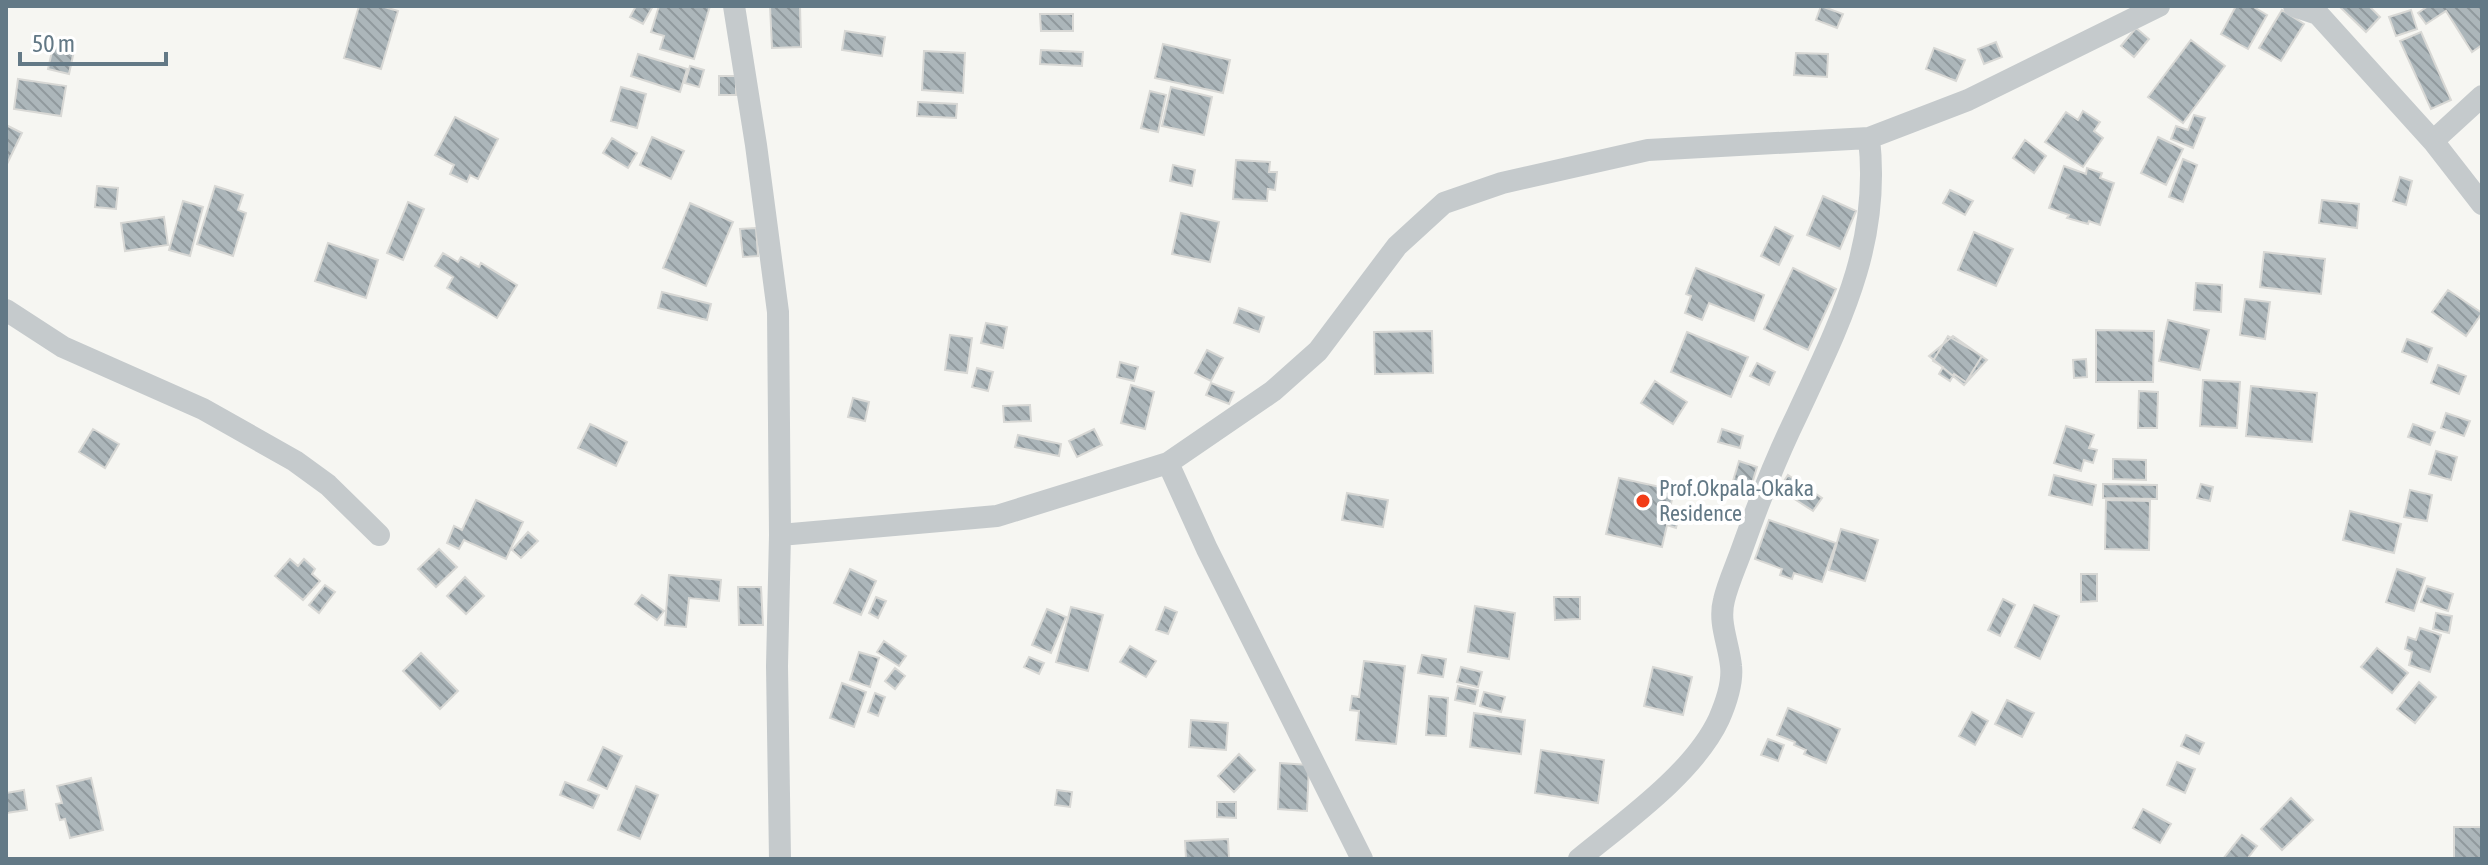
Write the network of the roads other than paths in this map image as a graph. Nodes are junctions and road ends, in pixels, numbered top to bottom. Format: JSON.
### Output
{"nodes":[{"id":1,"x":734,"y":6,"type":"edge"},
{"id":2,"x":2159,"y":6,"type":"edge"},
{"id":3,"x":2294,"y":6,"type":"edge"},
{"id":4,"x":2482,"y":96,"type":"edge"},
{"id":5,"x":1869,"y":138,"type":"junction"},
{"id":6,"x":2433,"y":141,"type":"junction"},
{"id":7,"x":2482,"y":204,"type":"edge"},
{"id":8,"x":6,"y":310,"type":"edge"},
{"id":9,"x":1168,"y":463,"type":"junction"},
{"id":10,"x":379,"y":535,"type":"dead end"},
{"id":11,"x":780,"y":535,"type":"junction"},
{"id":12,"x":780,"y":859,"type":"edge"},
{"id":13,"x":1362,"y":859,"type":"edge"},
{"id":14,"x":1579,"y":859,"type":"edge"}],
"edges":[{"from":1,"to":11,"type":"street"},
{"from":2,"to":5,"type":"street"},
{"from":3,"to":6,"type":"street"},
{"from":4,"to":6,"type":"street"},
{"from":5,"to":9,"type":"street"},
{"from":5,"to":14,"type":"street"},
{"from":6,"to":7,"type":"street"},
{"from":8,"to":10,"type":"street"},
{"from":9,"to":11,"type":"street"},
{"from":9,"to":13,"type":"street"},
{"from":11,"to":12,"type":"street"}]}
